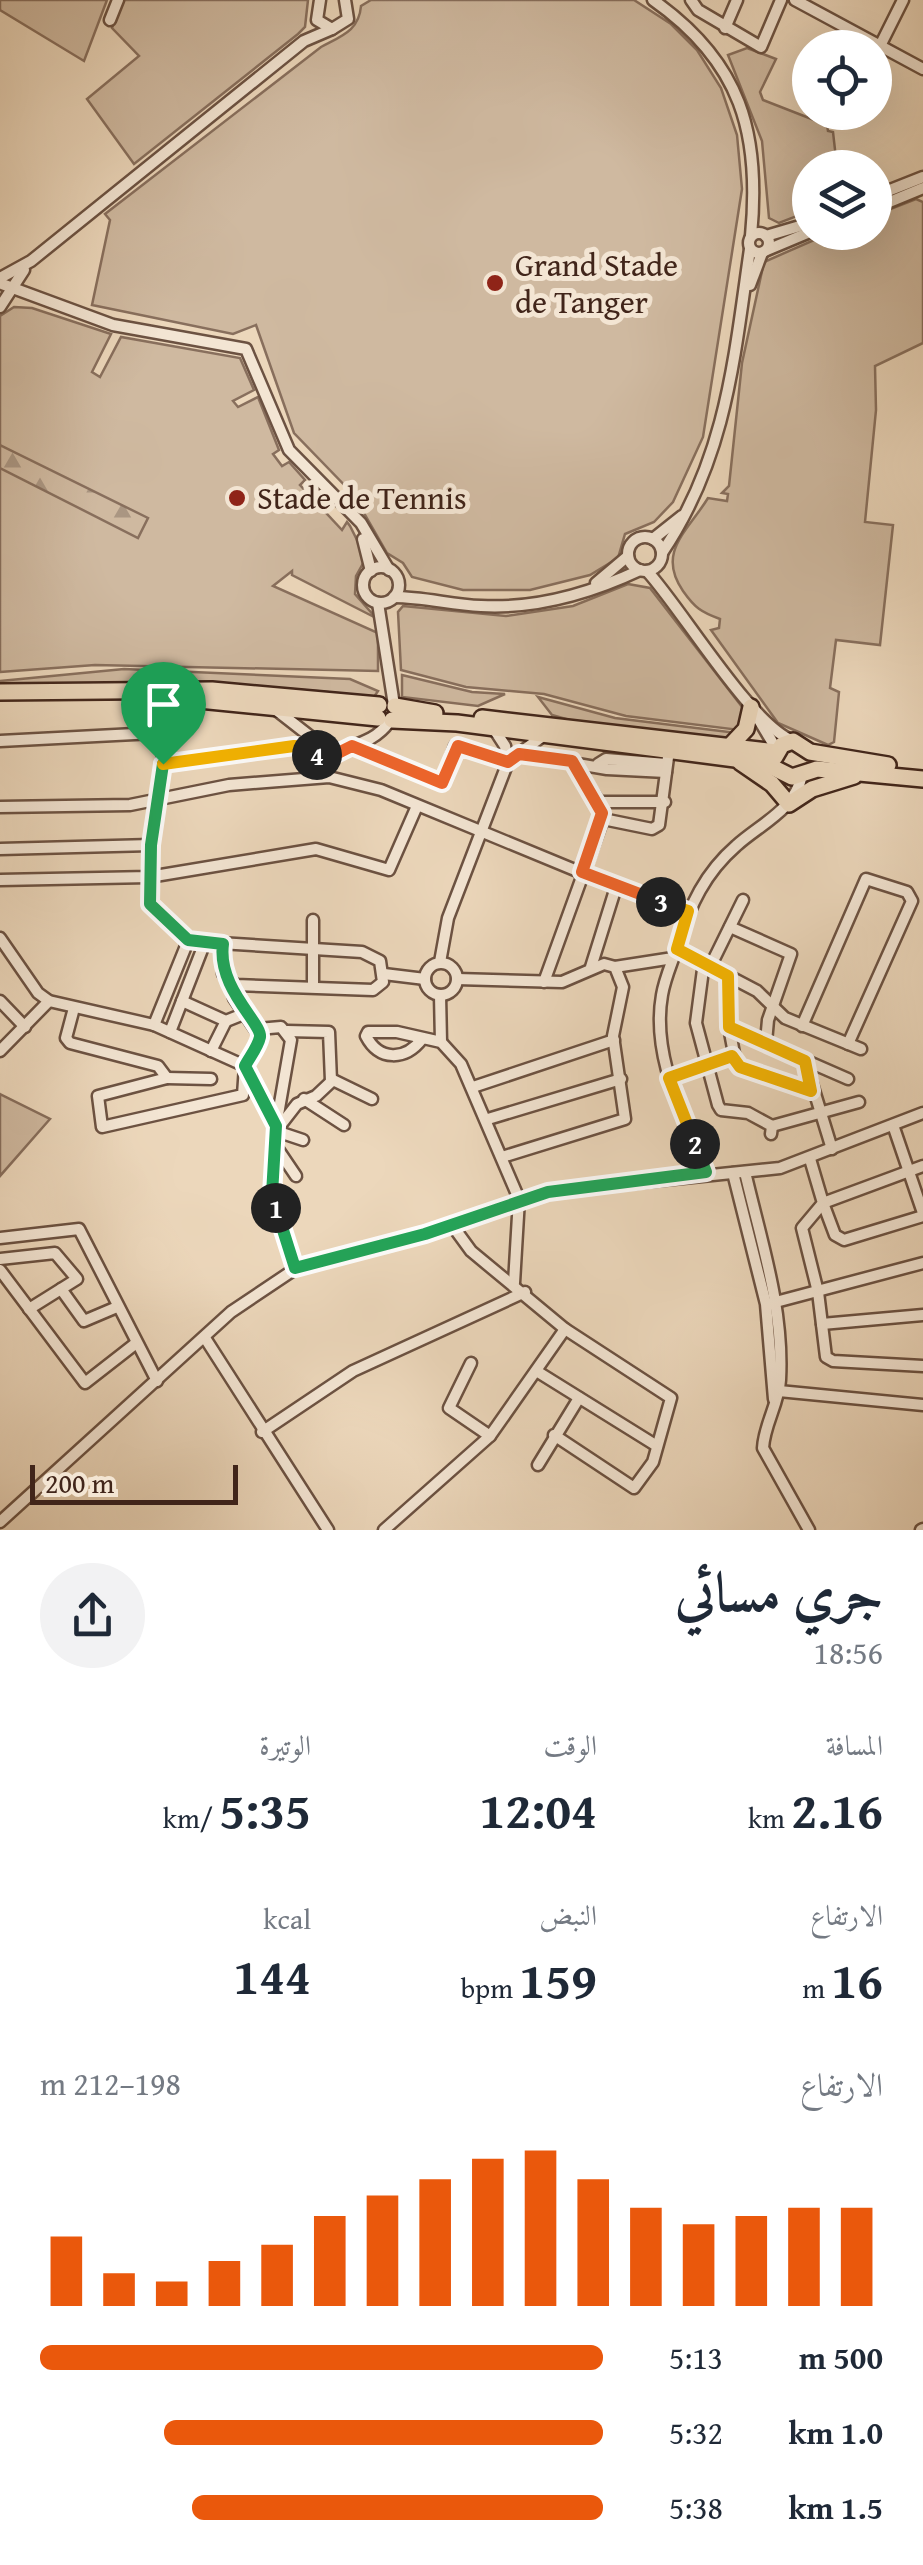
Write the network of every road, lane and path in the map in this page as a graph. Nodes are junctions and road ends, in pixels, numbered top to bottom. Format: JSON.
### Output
{"nodes":[{"id":1,"x":118,"y":0,"type":"edge"},
{"id":2,"x":359,"y":0,"type":"edge"},
{"id":3,"x":653,"y":0,"type":"edge"},
{"id":4,"x":738,"y":0,"type":"edge"},
{"id":5,"x":781,"y":0,"type":"edge"},
{"id":6,"x":795,"y":0,"type":"edge"},
{"id":7,"x":903,"y":0,"type":"edge"},
{"id":8,"x":318,"y":1,"type":"edge"},
{"id":9,"x":697,"y":3,"type":"edge"},
{"id":10,"x":347,"y":5,"type":"edge"},
{"id":11,"x":315,"y":16,"type":"junction"},
{"id":12,"x":110,"y":20,"type":"dead end"},
{"id":13,"x":725,"y":28,"type":"junction"},
{"id":14,"x":332,"y":30,"type":"junction"},
{"id":15,"x":850,"y":30,"type":"edge"},
{"id":16,"x":888,"y":30,"type":"edge"},
{"id":17,"x":304,"y":42,"type":"junction"},
{"id":18,"x":892,"y":52,"type":"edge"},
{"id":19,"x":923,"y":68,"type":"edge"},
{"id":20,"x":923,"y":177,"type":"edge"},
{"id":21,"x":756,"y":188,"type":"junction"},
{"id":22,"x":923,"y":188,"type":"edge"},
{"id":23,"x":892,"y":189,"type":"edge"},
{"id":24,"x":892,"y":201,"type":"edge"},
{"id":25,"x":792,"y":228,"type":"edge"},
{"id":26,"x":752,"y":236,"type":"junction"},
{"id":27,"x":766,"y":236,"type":"junction"},
{"id":28,"x":792,"y":240,"type":"edge"},
{"id":29,"x":750,"y":249,"type":"junction"},
{"id":30,"x":765,"y":252,"type":"junction"},
{"id":31,"x":3,"y":291,"type":"edge"},
{"id":32,"x":742,"y":305,"type":"junction"},
{"id":33,"x":690,"y":508,"type":"junction"},
{"id":34,"x":352,"y":516,"type":"junction"},
{"id":35,"x":654,"y":539,"type":"junction"},
{"id":36,"x":628,"y":556,"type":"junction"},
{"id":37,"x":661,"y":558,"type":"junction"},
{"id":38,"x":644,"y":570,"type":"junction"},
{"id":39,"x":371,"y":571,"type":"junction"},
{"id":40,"x":393,"y":574,"type":"junction"},
{"id":41,"x":587,"y":589,"type":"junction"},
{"id":42,"x":393,"y":598,"type":"junction"},
{"id":43,"x":432,"y":600,"type":"junction"},
{"id":44,"x":378,"y":602,"type":"junction"},
{"id":45,"x":686,"y":619,"type":"junction"},
{"id":46,"x":388,"y":650,"type":"junction"},
{"id":47,"x":0,"y":692,"type":"edge"},
{"id":48,"x":0,"y":700,"type":"edge"},
{"id":49,"x":748,"y":702,"type":"junction"},
{"id":50,"x":271,"y":706,"type":"junction"},
{"id":51,"x":386,"y":712,"type":"junction"},
{"id":52,"x":494,"y":729,"type":"junction"},
{"id":53,"x":543,"y":736,"type":"junction"},
{"id":54,"x":0,"y":741,"type":"edge"},
{"id":55,"x":793,"y":741,"type":"junction"},
{"id":56,"x":352,"y":746,"type":"junction"},
{"id":57,"x":317,"y":748,"type":"junction"},
{"id":58,"x":776,"y":751,"type":"junction"},
{"id":59,"x":810,"y":752,"type":"junction"},
{"id":60,"x":732,"y":753,"type":"junction"},
{"id":61,"x":519,"y":754,"type":"junction"},
{"id":62,"x":572,"y":761,"type":"junction"},
{"id":63,"x":508,"y":762,"type":"junction"},
{"id":64,"x":667,"y":762,"type":"junction"},
{"id":65,"x":595,"y":763,"type":"junction"},
{"id":66,"x":163,"y":764,"type":"junction"},
{"id":67,"x":314,"y":770,"type":"junction"},
{"id":68,"x":923,"y":770,"type":"edge"},
{"id":69,"x":794,"y":773,"type":"junction"},
{"id":70,"x":863,"y":773,"type":"junction"},
{"id":71,"x":923,"y":779,"type":"edge"},
{"id":72,"x":585,"y":781,"type":"junction"},
{"id":73,"x":158,"y":800,"type":"junction"},
{"id":74,"x":792,"y":800,"type":"junction"},
{"id":75,"x":600,"y":802,"type":"junction"},
{"id":76,"x":664,"y":802,"type":"junction"},
{"id":77,"x":417,"y":806,"type":"junction"},
{"id":78,"x":0,"y":807,"type":"edge"},
{"id":79,"x":603,"y":819,"type":"junction"},
{"id":80,"x":482,"y":834,"type":"junction"},
{"id":81,"x":151,"y":845,"type":"junction"},
{"id":82,"x":0,"y":849,"type":"edge"},
{"id":83,"x":582,"y":872,"type":"junction"},
{"id":84,"x":149,"y":877,"type":"junction"},
{"id":85,"x":0,"y":880,"type":"edge"},
{"id":86,"x":616,"y":887,"type":"junction"},
{"id":87,"x":743,"y":900,"type":"dead end"},
{"id":88,"x":688,"y":911,"type":"junction"},
{"id":89,"x":313,"y":920,"type":"dead end"},
{"id":90,"x":730,"y":927,"type":"junction"},
{"id":91,"x":0,"y":938,"type":"edge"},
{"id":92,"x":188,"y":940,"type":"junction"},
{"id":93,"x":205,"y":942,"type":"junction"},
{"id":94,"x":223,"y":944,"type":"junction"},
{"id":95,"x":313,"y":950,"type":"junction"},
{"id":96,"x":675,"y":954,"type":"junction"},
{"id":97,"x":440,"y":962,"type":"junction"},
{"id":98,"x":707,"y":963,"type":"junction"},
{"id":99,"x":591,"y":966,"type":"junction"},
{"id":100,"x":615,"y":968,"type":"junction"},
{"id":101,"x":384,"y":974,"type":"junction"},
{"id":102,"x":728,"y":976,"type":"junction"},
{"id":103,"x":425,"y":979,"type":"junction"},
{"id":104,"x":458,"y":979,"type":"junction"},
{"id":105,"x":230,"y":982,"type":"junction"},
{"id":106,"x":544,"y":982,"type":"junction"},
{"id":107,"x":312,"y":987,"type":"junction"},
{"id":108,"x":188,"y":988,"type":"junction"},
{"id":109,"x":440,"y":994,"type":"junction"},
{"id":110,"x":0,"y":1001,"type":"edge"},
{"id":111,"x":48,"y":1001,"type":"junction"},
{"id":112,"x":182,"y":1001,"type":"junction"},
{"id":113,"x":773,"y":1006,"type":"junction"},
{"id":114,"x":74,"y":1008,"type":"junction"},
{"id":115,"x":206,"y":1013,"type":"junction"},
{"id":116,"x":246,"y":1013,"type":"junction"},
{"id":117,"x":226,"y":1021,"type":"junction"},
{"id":118,"x":154,"y":1025,"type":"junction"},
{"id":119,"x":802,"y":1026,"type":"junction"},
{"id":120,"x":26,"y":1027,"type":"junction"},
{"id":121,"x":729,"y":1027,"type":"junction"},
{"id":122,"x":258,"y":1029,"type":"junction"},
{"id":123,"x":287,"y":1031,"type":"junction"},
{"id":124,"x":170,"y":1032,"type":"junction"},
{"id":125,"x":422,"y":1039,"type":"junction"},
{"id":126,"x":614,"y":1040,"type":"junction"},
{"id":127,"x":441,"y":1042,"type":"junction"},
{"id":128,"x":766,"y":1042,"type":"junction"},
{"id":129,"x":848,"y":1044,"type":"junction"},
{"id":130,"x":861,"y":1049,"type":"dead end"},
{"id":131,"x":211,"y":1050,"type":"junction"},
{"id":132,"x":0,"y":1051,"type":"edge"},
{"id":133,"x":732,"y":1056,"type":"junction"},
{"id":134,"x":805,"y":1061,"type":"junction"},
{"id":135,"x":706,"y":1064,"type":"junction"},
{"id":136,"x":246,"y":1070,"type":"junction"},
{"id":137,"x":167,"y":1078,"type":"junction"},
{"id":138,"x":669,"y":1078,"type":"junction"},
{"id":139,"x":211,"y":1079,"type":"dead end"},
{"id":140,"x":848,"y":1079,"type":"dead end"},
{"id":141,"x":621,"y":1080,"type":"junction"},
{"id":142,"x":330,"y":1081,"type":"junction"},
{"id":143,"x":473,"y":1087,"type":"junction"},
{"id":144,"x":811,"y":1091,"type":"junction"},
{"id":145,"x":303,"y":1099,"type":"junction"},
{"id":146,"x":372,"y":1099,"type":"dead end"},
{"id":147,"x":859,"y":1102,"type":"dead end"},
{"id":148,"x":818,"y":1113,"type":"junction"},
{"id":149,"x":923,"y":1113,"type":"edge"},
{"id":150,"x":488,"y":1119,"type":"junction"},
{"id":151,"x":344,"y":1125,"type":"dead end"},
{"id":152,"x":892,"y":1125,"type":"junction"},
{"id":153,"x":276,"y":1128,"type":"junction"},
{"id":154,"x":302,"y":1140,"type":"dead end"},
{"id":155,"x":275,"y":1144,"type":"junction"},
{"id":156,"x":832,"y":1149,"type":"junction"},
{"id":157,"x":502,"y":1157,"type":"junction"},
{"id":158,"x":810,"y":1158,"type":"junction"},
{"id":159,"x":923,"y":1166,"type":"edge"},
{"id":160,"x":910,"y":1171,"type":"junction"},
{"id":161,"x":706,"y":1172,"type":"junction"},
{"id":162,"x":739,"y":1172,"type":"junction"},
{"id":163,"x":296,"y":1176,"type":"dead end"},
{"id":164,"x":518,"y":1199,"type":"junction"},
{"id":165,"x":823,"y":1203,"type":"junction"},
{"id":166,"x":923,"y":1215,"type":"edge"},
{"id":167,"x":452,"y":1225,"type":"junction"},
{"id":168,"x":0,"y":1238,"type":"edge"},
{"id":169,"x":0,"y":1260,"type":"edge"},
{"id":170,"x":96,"y":1263,"type":"junction"},
{"id":171,"x":923,"y":1263,"type":"edge"},
{"id":172,"x":295,"y":1268,"type":"junction"},
{"id":173,"x":0,"y":1270,"type":"edge"},
{"id":174,"x":74,"y":1274,"type":"junction"},
{"id":175,"x":514,"y":1284,"type":"junction"},
{"id":176,"x":61,"y":1289,"type":"junction"},
{"id":177,"x":525,"y":1292,"type":"junction"},
{"id":178,"x":818,"y":1292,"type":"junction"},
{"id":179,"x":772,"y":1303,"type":"junction"},
{"id":180,"x":117,"y":1307,"type":"junction"},
{"id":181,"x":29,"y":1310,"type":"junction"},
{"id":182,"x":923,"y":1315,"type":"edge"},
{"id":183,"x":822,"y":1324,"type":"junction"},
{"id":184,"x":565,"y":1329,"type":"junction"},
{"id":185,"x":205,"y":1338,"type":"junction"},
{"id":186,"x":135,"y":1344,"type":"junction"},
{"id":187,"x":471,"y":1363,"type":"dead end"},
{"id":188,"x":923,"y":1366,"type":"edge"},
{"id":189,"x":538,"y":1372,"type":"junction"},
{"id":190,"x":158,"y":1381,"type":"junction"},
{"id":191,"x":776,"y":1395,"type":"junction"},
{"id":192,"x":579,"y":1398,"type":"junction"},
{"id":193,"x":923,"y":1405,"type":"edge"},
{"id":194,"x":262,"y":1432,"type":"junction"},
{"id":195,"x":554,"y":1435,"type":"junction"},
{"id":196,"x":490,"y":1436,"type":"junction"},
{"id":197,"x":657,"y":1446,"type":"junction"},
{"id":198,"x":538,"y":1465,"type":"dead end"},
{"id":199,"x":0,"y":1522,"type":"edge"},
{"id":200,"x":328,"y":1530,"type":"edge"},
{"id":201,"x":384,"y":1530,"type":"edge"},
{"id":202,"x":809,"y":1530,"type":"edge"}],
"edges":[{"from":1,"to":12,"type":"street"},
{"from":2,"to":10,"type":"street"},
{"from":3,"to":21,"type":"street"},
{"from":4,"to":13,"type":"street"},
{"from":5,"to":13,"type":"street"},
{"from":6,"to":15,"type":"street"},
{"from":7,"to":16,"type":"street"},
{"from":8,"to":11,"type":"street"},
{"from":9,"to":13,"type":"street"},
{"from":10,"to":14,"type":"street"},
{"from":11,"to":14,"type":"street"},
{"from":11,"to":17,"type":"street"},
{"from":14,"to":17,"type":"street"},
{"from":17,"to":31,"type":"street"},
{"from":18,"to":19,"type":"street"},
{"from":20,"to":23,"type":"street"},
{"from":21,"to":26,"type":"street"},
{"from":21,"to":27,"type":"street"},
{"from":22,"to":24,"type":"street"},
{"from":25,"to":27,"type":"street"},
{"from":26,"to":27,"type":"street"},
{"from":26,"to":29,"type":"street"},
{"from":27,"to":30,"type":"street"},
{"from":28,"to":30,"type":"street"},
{"from":29,"to":30,"type":"street"},
{"from":29,"to":32,"type":"street"},
{"from":30,"to":32,"type":"street"},
{"from":31,"to":34,"type":"street"},
{"from":32,"to":33,"type":"street"},
{"from":33,"to":35,"type":"street"},
{"from":33,"to":37,"type":"street"},
{"from":34,"to":39,"type":"street"},
{"from":34,"to":40,"type":"street"},
{"from":35,"to":36,"type":"street"},
{"from":35,"to":37,"type":"street"},
{"from":36,"to":38,"type":"street"},
{"from":36,"to":41,"type":"street"},
{"from":37,"to":38,"type":"street"},
{"from":37,"to":45,"type":"street"},
{"from":38,"to":41,"type":"street"},
{"from":38,"to":45,"type":"street"},
{"from":39,"to":40,"type":"street"},
{"from":39,"to":44,"type":"street"},
{"from":40,"to":42,"type":"street"},
{"from":40,"to":43,"type":"street"},
{"from":41,"to":43,"type":"street"},
{"from":42,"to":43,"type":"street"},
{"from":42,"to":44,"type":"street"},
{"from":42,"to":46,"type":"street"},
{"from":44,"to":46,"type":"street"},
{"from":45,"to":49,"type":"street"},
{"from":46,"to":51,"type":"street"},
{"from":47,"to":51,"type":"highway"},
{"from":48,"to":50,"type":"highway"},
{"from":49,"to":55,"type":"street"},
{"from":49,"to":58,"type":"street"},
{"from":49,"to":60,"type":"highway"},
{"from":50,"to":51,"type":"highway"},
{"from":50,"to":57,"type":"street"},
{"from":51,"to":52,"type":"highway"},
{"from":51,"to":56,"type":"street"},
{"from":51,"to":60,"type":"highway"},
{"from":52,"to":53,"type":"highway"},
{"from":52,"to":63,"type":"street"},
{"from":53,"to":61,"type":"street"},
{"from":53,"to":64,"type":"highway"},
{"from":54,"to":66,"type":"street"},
{"from":55,"to":58,"type":"highway"},
{"from":55,"to":59,"type":"highway"},
{"from":56,"to":63,"type":"street"},
{"from":56,"to":67,"type":"street"},
{"from":57,"to":66,"type":"street"},
{"from":57,"to":67,"type":"street"},
{"from":58,"to":60,"type":"highway"},
{"from":58,"to":69,"type":"highway"},
{"from":59,"to":68,"type":"highway"},
{"from":59,"to":69,"type":"highway"},
{"from":60,"to":64,"type":"highway"},
{"from":60,"to":69,"type":"highway"},
{"from":60,"to":74,"type":"highway"},
{"from":61,"to":62,"type":"street"},
{"from":61,"to":63,"type":"street"},
{"from":62,"to":65,"type":"street"},
{"from":62,"to":72,"type":"street"},
{"from":63,"to":80,"type":"street"},
{"from":64,"to":65,"type":"street"},
{"from":64,"to":76,"type":"street"},
{"from":65,"to":72,"type":"street"},
{"from":66,"to":73,"type":"street"},
{"from":67,"to":73,"type":"street"},
{"from":67,"to":77,"type":"street"},
{"from":69,"to":70,"type":"highway"},
{"from":69,"to":74,"type":"street"},
{"from":70,"to":71,"type":"highway"},
{"from":70,"to":74,"type":"highway"},
{"from":72,"to":75,"type":"street"},
{"from":73,"to":78,"type":"street"},
{"from":73,"to":81,"type":"street"},
{"from":74,"to":88,"type":"street"},
{"from":75,"to":76,"type":"street"},
{"from":75,"to":79,"type":"street"},
{"from":76,"to":79,"type":"street"},
{"from":77,"to":80,"type":"street"},
{"from":77,"to":84,"type":"street"},
{"from":79,"to":83,"type":"street"},
{"from":80,"to":83,"type":"street"},
{"from":80,"to":97,"type":"street"},
{"from":81,"to":82,"type":"street"},
{"from":81,"to":84,"type":"street"},
{"from":83,"to":86,"type":"street"},
{"from":83,"to":106,"type":"street"},
{"from":84,"to":85,"type":"street"},
{"from":84,"to":92,"type":"street"},
{"from":86,"to":88,"type":"street"},
{"from":86,"to":99,"type":"street"},
{"from":87,"to":90,"type":"street"},
{"from":88,"to":96,"type":"street"},
{"from":89,"to":95,"type":"street"},
{"from":90,"to":98,"type":"street"},
{"from":90,"to":113,"type":"street"},
{"from":91,"to":111,"type":"street"},
{"from":92,"to":93,"type":"street"},
{"from":92,"to":118,"type":"street"},
{"from":93,"to":94,"type":"street"},
{"from":93,"to":108,"type":"street"},
{"from":94,"to":95,"type":"street"},
{"from":94,"to":105,"type":"street"},
{"from":95,"to":101,"type":"street"},
{"from":95,"to":107,"type":"street"},
{"from":96,"to":98,"type":"street"},
{"from":96,"to":100,"type":"street"},
{"from":96,"to":138,"type":"street"},
{"from":97,"to":103,"type":"street"},
{"from":97,"to":104,"type":"street"},
{"from":98,"to":102,"type":"street"},
{"from":98,"to":135,"type":"street"},
{"from":99,"to":100,"type":"street"},
{"from":99,"to":106,"type":"street"},
{"from":100,"to":126,"type":"street"},
{"from":101,"to":103,"type":"street"},
{"from":101,"to":107,"type":"street"},
{"from":102,"to":113,"type":"street"},
{"from":102,"to":121,"type":"street"},
{"from":103,"to":109,"type":"street"},
{"from":104,"to":106,"type":"street"},
{"from":104,"to":109,"type":"street"},
{"from":105,"to":107,"type":"street"},
{"from":105,"to":116,"type":"street"},
{"from":108,"to":112,"type":"street"},
{"from":108,"to":115,"type":"street"},
{"from":109,"to":127,"type":"street"},
{"from":110,"to":120,"type":"street"},
{"from":111,"to":114,"type":"street"},
{"from":111,"to":120,"type":"street"},
{"from":112,"to":115,"type":"street"},
{"from":112,"to":124,"type":"street"},
{"from":113,"to":119,"type":"street"},
{"from":113,"to":128,"type":"street"},
{"from":114,"to":118,"type":"street"},
{"from":114,"to":137,"type":"street"},
{"from":115,"to":117,"type":"street"},
{"from":116,"to":117,"type":"street"},
{"from":116,"to":122,"type":"street"},
{"from":117,"to":131,"type":"street"},
{"from":118,"to":124,"type":"street"},
{"from":119,"to":129,"type":"street"},
{"from":119,"to":129,"type":"street"},
{"from":120,"to":132,"type":"street"},
{"from":121,"to":128,"type":"street"},
{"from":121,"to":133,"type":"street"},
{"from":122,"to":123,"type":"street"},
{"from":122,"to":136,"type":"street"},
{"from":123,"to":142,"type":"street"},
{"from":123,"to":153,"type":"street"},
{"from":124,"to":131,"type":"street"},
{"from":125,"to":125,"type":"street"},
{"from":125,"to":127,"type":"street"},
{"from":126,"to":141,"type":"street"},
{"from":126,"to":143,"type":"street"},
{"from":127,"to":143,"type":"street"},
{"from":128,"to":134,"type":"street"},
{"from":129,"to":130,"type":"street"},
{"from":131,"to":136,"type":"street"},
{"from":133,"to":135,"type":"street"},
{"from":133,"to":144,"type":"street"},
{"from":134,"to":140,"type":"street"},
{"from":134,"to":144,"type":"street"},
{"from":135,"to":138,"type":"street"},
{"from":135,"to":148,"type":"street"},
{"from":136,"to":137,"type":"street"},
{"from":136,"to":153,"type":"street"},
{"from":137,"to":139,"type":"street"},
{"from":138,"to":161,"type":"street"},
{"from":141,"to":150,"type":"street"},
{"from":141,"to":157,"type":"street"},
{"from":142,"to":145,"type":"street"},
{"from":142,"to":146,"type":"street"},
{"from":143,"to":150,"type":"street"},
{"from":144,"to":148,"type":"street"},
{"from":145,"to":151,"type":"street"},
{"from":145,"to":153,"type":"street"},
{"from":147,"to":148,"type":"street"},
{"from":148,"to":156,"type":"street"},
{"from":149,"to":152,"type":"street"},
{"from":150,"to":157,"type":"street"},
{"from":152,"to":156,"type":"street"},
{"from":152,"to":160,"type":"street"},
{"from":153,"to":154,"type":"street"},
{"from":153,"to":155,"type":"street"},
{"from":155,"to":163,"type":"street"},
{"from":155,"to":172,"type":"street"},
{"from":156,"to":158,"type":"street"},
{"from":157,"to":164,"type":"street"},
{"from":158,"to":162,"type":"street"},
{"from":158,"to":165,"type":"street"},
{"from":159,"to":160,"type":"street"},
{"from":160,"to":165,"type":"street"},
{"from":160,"to":166,"type":"street"},
{"from":161,"to":162,"type":"street"},
{"from":161,"to":164,"type":"street"},
{"from":162,"to":179,"type":"street"},
{"from":164,"to":167,"type":"street"},
{"from":164,"to":175,"type":"street"},
{"from":165,"to":166,"type":"street"},
{"from":165,"to":178,"type":"street"},
{"from":167,"to":172,"type":"street"},
{"from":167,"to":175,"type":"street"},
{"from":168,"to":170,"type":"street"},
{"from":169,"to":174,"type":"street"},
{"from":170,"to":174,"type":"street"},
{"from":170,"to":180,"type":"street"},
{"from":171,"to":178,"type":"street"},
{"from":172,"to":185,"type":"street"},
{"from":173,"to":181,"type":"street"},
{"from":174,"to":176,"type":"street"},
{"from":175,"to":177,"type":"street"},
{"from":176,"to":180,"type":"street"},
{"from":176,"to":181,"type":"street"},
{"from":177,"to":184,"type":"street"},
{"from":177,"to":194,"type":"street"},
{"from":178,"to":179,"type":"street"},
{"from":178,"to":183,"type":"street"},
{"from":179,"to":191,"type":"street"},
{"from":180,"to":186,"type":"street"},
{"from":181,"to":186,"type":"street"},
{"from":182,"to":183,"type":"street"},
{"from":183,"to":188,"type":"street"},
{"from":184,"to":189,"type":"street"},
{"from":184,"to":197,"type":"street"},
{"from":185,"to":190,"type":"street"},
{"from":185,"to":194,"type":"street"},
{"from":186,"to":190,"type":"street"},
{"from":187,"to":196,"type":"street"},
{"from":189,"to":192,"type":"street"},
{"from":189,"to":196,"type":"street"},
{"from":190,"to":199,"type":"street"},
{"from":191,"to":193,"type":"street"},
{"from":191,"to":202,"type":"street"},
{"from":192,"to":195,"type":"street"},
{"from":192,"to":197,"type":"street"},
{"from":194,"to":200,"type":"street"},
{"from":195,"to":197,"type":"street"},
{"from":195,"to":198,"type":"street"},
{"from":196,"to":201,"type":"street"}]}
